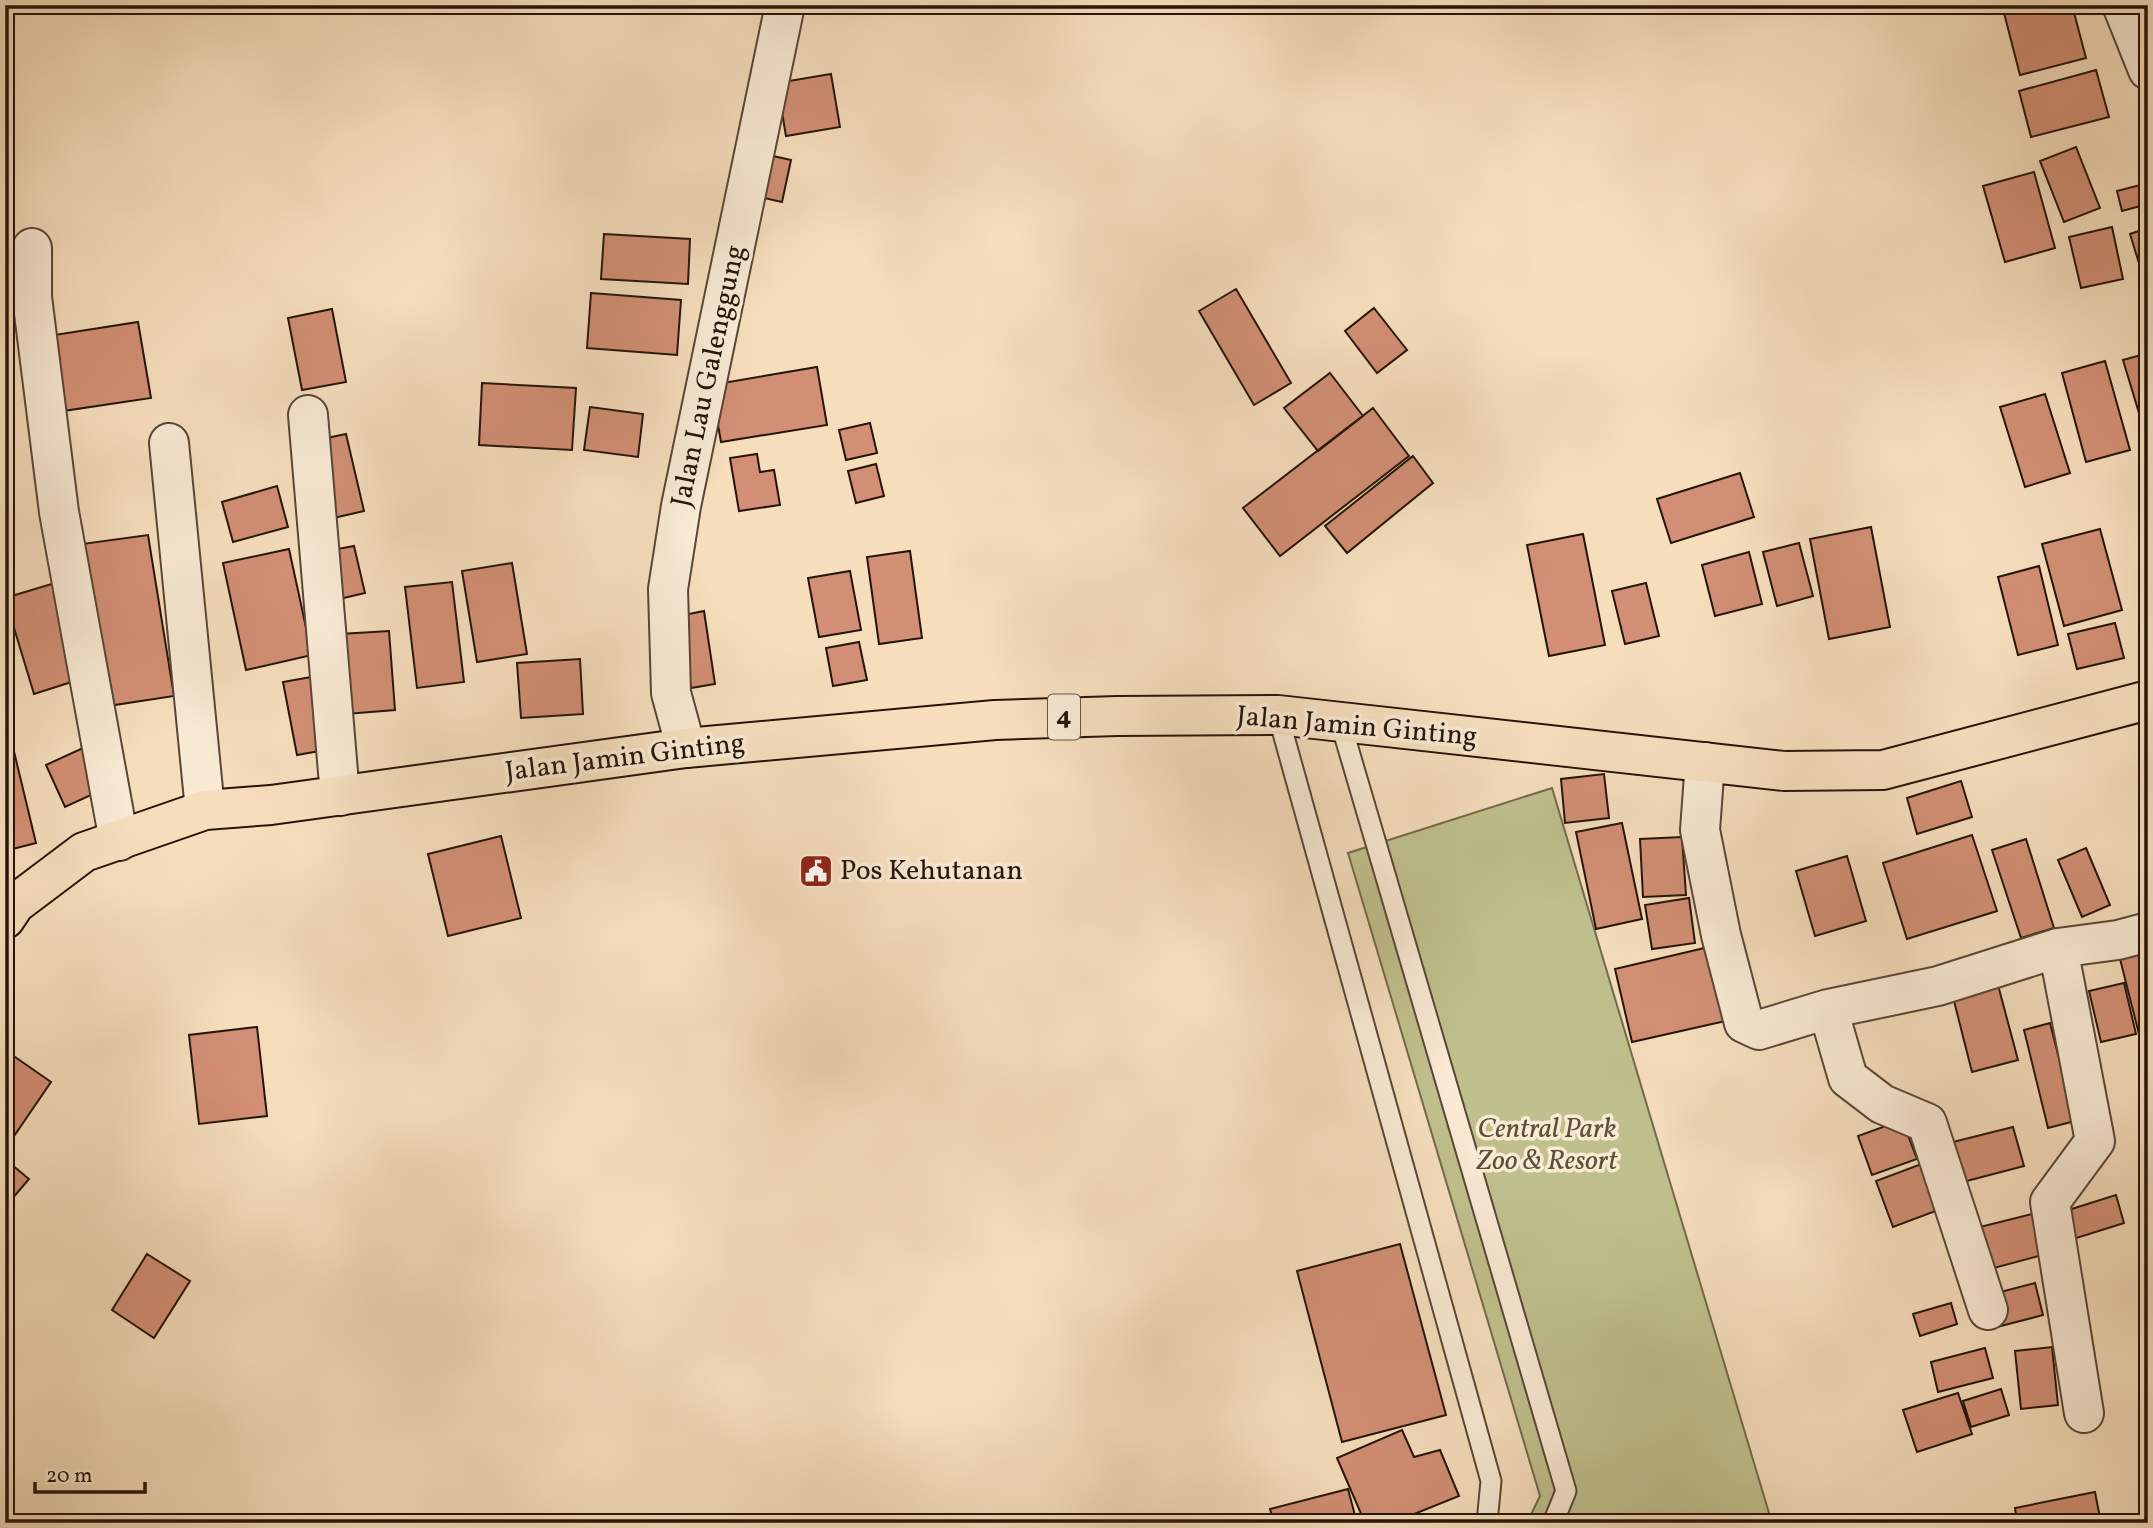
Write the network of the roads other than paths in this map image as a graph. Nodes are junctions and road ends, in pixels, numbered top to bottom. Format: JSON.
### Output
{"nodes":[{"id":1,"x":785,"y":5,"type":"edge"},
{"id":2,"x":2122,"y":5,"type":"edge"},
{"id":3,"x":2148,"y":71,"type":"edge"},
{"id":4,"x":33,"y":248,"type":"dead end"},
{"id":5,"x":308,"y":415,"type":"dead end"},
{"id":6,"x":169,"y":443,"type":"dead end"},
{"id":7,"x":2148,"y":701,"type":"edge"},
{"id":8,"x":1278,"y":715,"type":"junction"},
{"id":9,"x":1341,"y":724,"type":"junction"},
{"id":10,"x":686,"y":748,"type":"junction"},
{"id":11,"x":1704,"y":762,"type":"junction"},
{"id":12,"x":340,"y":796,"type":"junction"},
{"id":13,"x":205,"y":810,"type":"junction"},
{"id":14,"x":119,"y":841,"type":"junction"},
{"id":15,"x":5,"y":919,"type":"edge"},
{"id":16,"x":2148,"y":932,"type":"edge"},
{"id":17,"x":2059,"y":948,"type":"junction"},
{"id":18,"x":1828,"y":1009,"type":"junction"},
{"id":19,"x":1988,"y":1310,"type":"dead end"},
{"id":20,"x":2084,"y":1413,"type":"dead end"},
{"id":21,"x":1487,"y":1523,"type":"edge"},
{"id":22,"x":1553,"y":1523,"type":"edge"}],
"edges":[{"from":1,"to":10,"type":"street","name":"Jalan Lau Galenggung"},
{"from":2,"to":3,"type":"street"},
{"from":4,"to":14,"type":"street"},
{"from":5,"to":12,"type":"street"},
{"from":6,"to":13,"type":"street"},
{"from":7,"to":11,"type":"highway","name":"Jalan Jamin Ginting","number":"4"},
{"from":8,"to":9,"type":"highway","name":"Jalan Jamin Ginting","number":"4"},
{"from":8,"to":10,"type":"highway","name":"Jalan Jamin Ginting","number":"4"},
{"from":8,"to":21,"type":"lane"},
{"from":9,"to":11,"type":"highway","name":"Jalan Jamin Ginting","number":"4"},
{"from":9,"to":22,"type":"lane"},
{"from":10,"to":12,"type":"highway","name":"Jalan Jamin Ginting","number":"4"},
{"from":11,"to":18,"type":"street"},
{"from":12,"to":13,"type":"highway","name":"Jalan Jamin Ginting","number":"4"},
{"from":13,"to":14,"type":"highway","name":"Jalan Jamin Ginting","number":"4"},
{"from":14,"to":15,"type":"highway","name":"Jalan Jamin Ginting","number":"4"},
{"from":16,"to":17,"type":"street"},
{"from":17,"to":18,"type":"street"},
{"from":17,"to":20,"type":"street"},
{"from":18,"to":19,"type":"street"}]}
